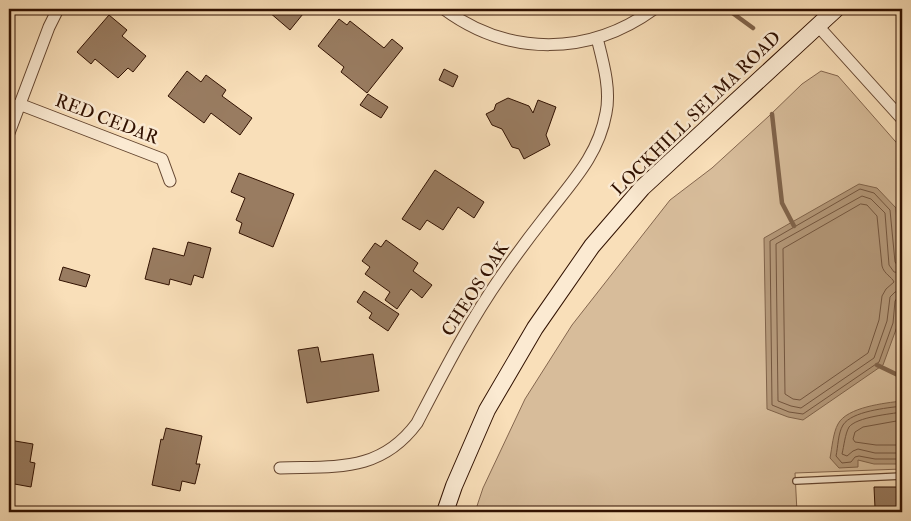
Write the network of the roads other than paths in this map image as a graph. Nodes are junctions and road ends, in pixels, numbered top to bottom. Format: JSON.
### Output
{"nodes":[{"id":1,"x":58,"y":9,"type":"edge"},
{"id":2,"x":444,"y":9,"type":"edge"},
{"id":3,"x":654,"y":9,"type":"edge"},
{"id":4,"x":836,"y":9,"type":"edge"},
{"id":5,"x":818,"y":26,"type":"junction"},
{"id":6,"x":597,"y":38,"type":"junction"},
{"id":7,"x":19,"y":104,"type":"junction"},
{"id":8,"x":902,"y":119,"type":"edge"},
{"id":9,"x":9,"y":133,"type":"edge"},
{"id":10,"x":170,"y":181,"type":"dead end"},
{"id":11,"x":280,"y":468,"type":"dead end"},
{"id":12,"x":902,"y":476,"type":"edge"},
{"id":13,"x":796,"y":481,"type":"dead end"},
{"id":14,"x":445,"y":512,"type":"edge"}],
"edges":[{"from":1,"to":7,"type":"street"},
{"from":2,"to":6,"type":"street"},
{"from":3,"to":6,"type":"street"},
{"from":4,"to":5,"type":"main road","name":"LOCKHILL SELMA ROAD"},
{"from":5,"to":8,"type":"street"},
{"from":5,"to":14,"type":"main road","name":"LOCKHILL SELMA ROAD"},
{"from":6,"to":11,"type":"street","name":"CHEOS OAK"},
{"from":7,"to":9,"type":"street"},
{"from":7,"to":10,"type":"street","name":"RED CEDAR"},
{"from":12,"to":13,"type":"lane"}]}
